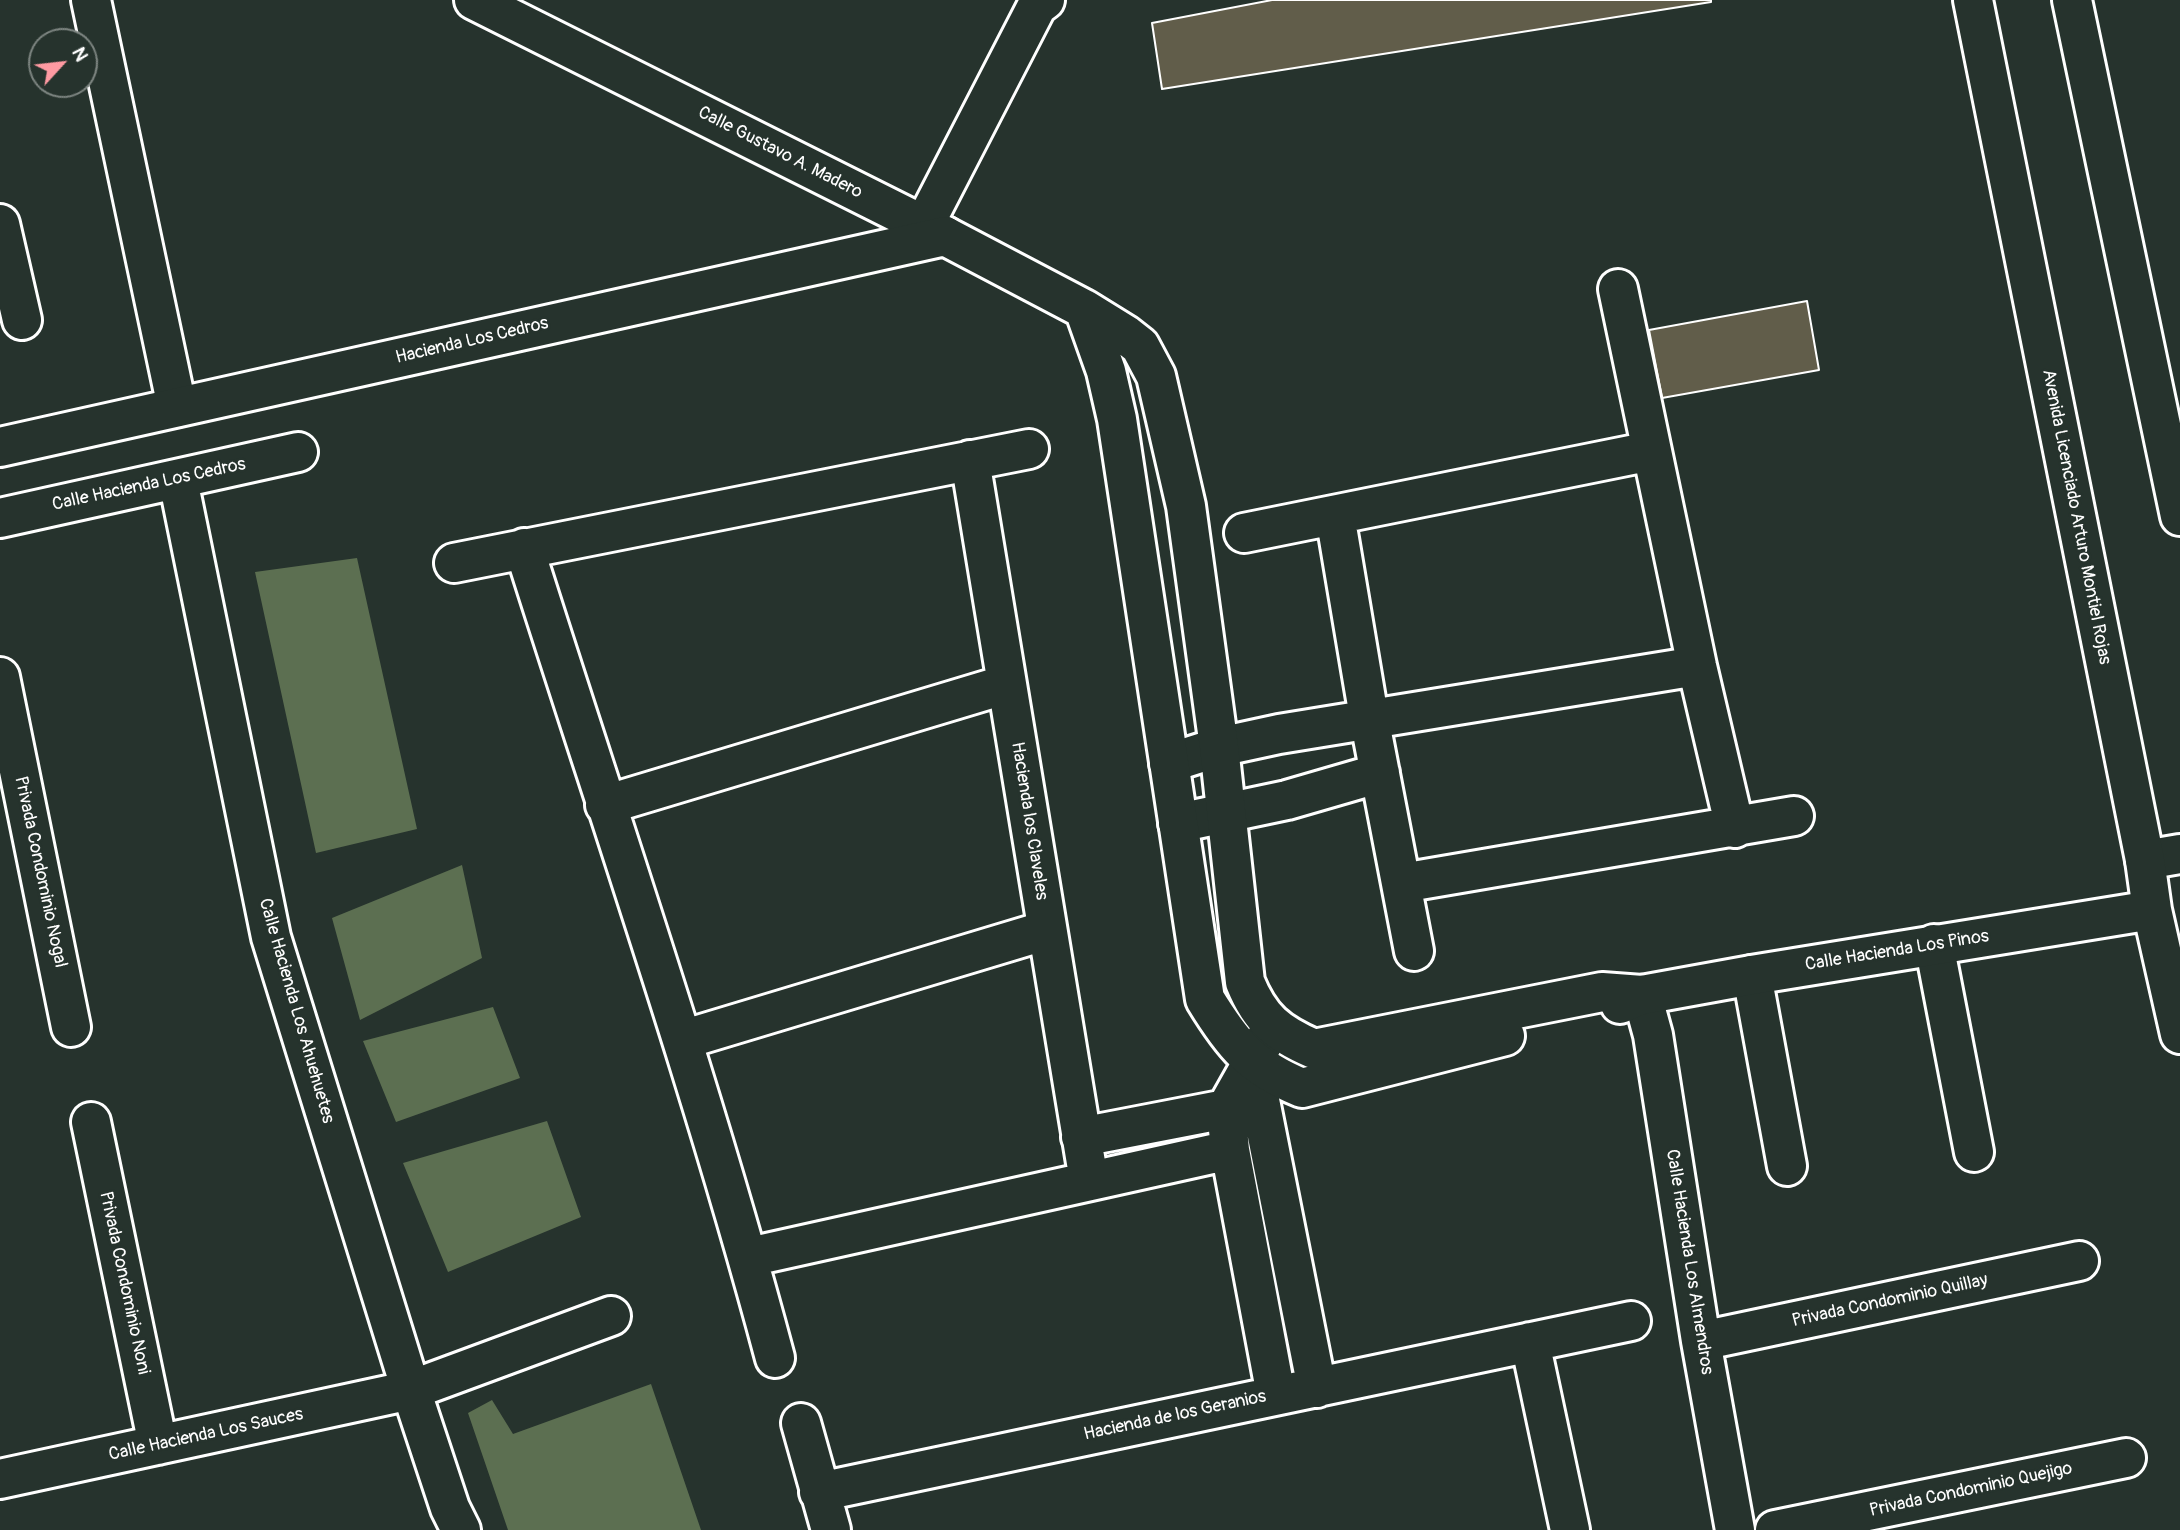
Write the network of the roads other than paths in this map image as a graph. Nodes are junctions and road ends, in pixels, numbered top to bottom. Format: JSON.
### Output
{"nodes":[{"id":1,"x":91,"y":0,"type":"edge"},
{"id":2,"x":474,"y":0,"type":"edge"},
{"id":3,"x":1045,"y":0,"type":"edge"},
{"id":4,"x":1973,"y":0,"type":"edge"},
{"id":5,"x":2072,"y":0,"type":"edge"},
{"id":6,"x":0,"y":225,"type":"edge"},
{"id":7,"x":934,"y":230,"type":"junction"},
{"id":8,"x":1618,"y":289,"type":"dead end"},
{"id":9,"x":1084,"y":309,"type":"junction"},
{"id":10,"x":22,"y":320,"type":"dead end"},
{"id":11,"x":177,"y":407,"type":"junction"},
{"id":12,"x":0,"y":447,"type":"edge"},
{"id":13,"x":1029,"y":449,"type":"dead end"},
{"id":14,"x":1651,"y":451,"type":"junction"},
{"id":15,"x":298,"y":452,"type":"dead end"},
{"id":16,"x":970,"y":460,"type":"junction"},
{"id":17,"x":178,"y":480,"type":"junction"},
{"id":18,"x":1335,"y":515,"type":"junction"},
{"id":19,"x":2180,"y":516,"type":"edge"},
{"id":20,"x":0,"y":518,"type":"edge"},
{"id":21,"x":1244,"y":533,"type":"dead end"},
{"id":22,"x":524,"y":548,"type":"junction"},
{"id":23,"x":454,"y":563,"type":"dead end"},
{"id":24,"x":1697,"y":666,"type":"junction"},
{"id":25,"x":0,"y":677,"type":"edge"},
{"id":26,"x":1007,"y":684,"type":"junction"},
{"id":27,"x":1369,"y":718,"type":"junction"},
{"id":28,"x":1219,"y":747,"type":"junction"},
{"id":29,"x":1169,"y":763,"type":"junction"},
{"id":30,"x":1380,"y":773,"type":"junction"},
{"id":31,"x":605,"y":805,"type":"junction"},
{"id":32,"x":1226,"y":811,"type":"junction"},
{"id":33,"x":1794,"y":816,"type":"dead end"},
{"id":34,"x":1178,"y":823,"type":"junction"},
{"id":35,"x":1735,"y":828,"type":"junction"},
{"id":36,"x":2162,"y":857,"type":"edge"},
{"id":37,"x":1402,"y":883,"type":"junction"},
{"id":38,"x":2152,"y":910,"type":"junction"},
{"id":39,"x":1047,"y":930,"type":"junction"},
{"id":40,"x":1934,"y":944,"type":"junction"},
{"id":41,"x":1414,"y":951,"type":"dead end"},
{"id":42,"x":1752,"y":975,"type":"junction"},
{"id":43,"x":1642,"y":995,"type":"junction"},
{"id":44,"x":1273,"y":1026,"type":"junction"},
{"id":45,"x":71,"y":1027,"type":"dead end"},
{"id":46,"x":2180,"y":1034,"type":"edge"},
{"id":47,"x":681,"y":1040,"type":"junction"},
{"id":48,"x":1252,"y":1060,"type":"junction"},
{"id":49,"x":1226,"y":1109,"type":"junction"},
{"id":50,"x":91,"y":1122,"type":"dead end"},
{"id":51,"x":1081,"y":1137,"type":"junction"},
{"id":52,"x":1230,"y":1150,"type":"junction"},
{"id":53,"x":1974,"y":1152,"type":"dead end"},
{"id":54,"x":1787,"y":1166,"type":"dead end"},
{"id":55,"x":1089,"y":1181,"type":"junction"},
{"id":56,"x":748,"y":1257,"type":"junction"},
{"id":57,"x":2079,"y":1261,"type":"dead end"},
{"id":58,"x":611,"y":1316,"type":"dead end"},
{"id":59,"x":1631,"y":1321,"type":"dead end"},
{"id":60,"x":1701,"y":1340,"type":"junction"},
{"id":61,"x":1530,"y":1342,"type":"junction"},
{"id":62,"x":775,"y":1358,"type":"dead end"},
{"id":63,"x":1317,"y":1388,"type":"junction"},
{"id":64,"x":411,"y":1390,"type":"junction"},
{"id":65,"x":1276,"y":1395,"type":"junction"},
{"id":66,"x":800,"y":1423,"type":"dead end"},
{"id":67,"x":158,"y":1445,"type":"junction"},
{"id":68,"x":2126,"y":1458,"type":"dead end"},
{"id":69,"x":0,"y":1479,"type":"edge"},
{"id":70,"x":819,"y":1492,"type":"junction"},
{"id":71,"x":461,"y":1530,"type":"edge"},
{"id":72,"x":831,"y":1530,"type":"edge"},
{"id":73,"x":1570,"y":1530,"type":"edge"},
{"id":74,"x":1735,"y":1530,"type":"edge"},
{"id":75,"x":1775,"y":1530,"type":"edge"}],
"edges":[{"from":1,"to":11,"type":"street"},
{"from":2,"to":7,"type":"street","name":"Calle Gustavo A. Madero"},
{"from":3,"to":7,"type":"street"},
{"from":4,"to":36,"type":"street","name":"Avenida Licenciado Arturo Montiel Rojas"},
{"from":5,"to":19,"type":"street"},
{"from":6,"to":10,"type":"street"},
{"from":7,"to":9,"type":"street","name":"Calle Gustavo A. Madero"},
{"from":7,"to":11,"type":"street","name":"Hacienda Los Cedros"},
{"from":8,"to":14,"type":"street"},
{"from":9,"to":28,"type":"street","name":"Calle Gustavo A. Madero"},
{"from":9,"to":29,"type":"street"},
{"from":11,"to":12,"type":"street","name":"Hacienda Los Cedros"},
{"from":13,"to":16,"type":"street"},
{"from":14,"to":18,"type":"street"},
{"from":14,"to":24,"type":"street"},
{"from":15,"to":17,"type":"street","name":"Calle Hacienda Los Cedros"},
{"from":16,"to":22,"type":"street"},
{"from":16,"to":26,"type":"street","name":"Hacienda los Claveles"},
{"from":17,"to":20,"type":"street","name":"Calle Hacienda Los Cedros"},
{"from":17,"to":64,"type":"street","name":"Calle Hacienda Los Ahuehuetes"},
{"from":18,"to":21,"type":"street"},
{"from":18,"to":27,"type":"street"},
{"from":22,"to":23,"type":"street"},
{"from":22,"to":31,"type":"street"},
{"from":24,"to":27,"type":"street"},
{"from":24,"to":35,"type":"street"},
{"from":25,"to":45,"type":"street","name":"Privada Condominio Nogal"},
{"from":26,"to":31,"type":"street"},
{"from":26,"to":39,"type":"street","name":"Hacienda los Claveles"},
{"from":27,"to":28,"type":"street"},
{"from":27,"to":30,"type":"street"},
{"from":28,"to":29,"type":"street"},
{"from":28,"to":32,"type":"street","name":"Calle Gustavo A. Madero"},
{"from":29,"to":34,"type":"street"},
{"from":30,"to":32,"type":"street"},
{"from":30,"to":37,"type":"street"},
{"from":31,"to":47,"type":"street"},
{"from":32,"to":34,"type":"street"},
{"from":32,"to":44,"type":"street","name":"Calle Gustavo A. Madero"},
{"from":33,"to":35,"type":"street"},
{"from":34,"to":48,"type":"street"},
{"from":35,"to":37,"type":"street"},
{"from":36,"to":38,"type":"street","name":"Avenida Licenciado Arturo Montiel Rojas"},
{"from":37,"to":41,"type":"street"},
{"from":38,"to":40,"type":"street","name":"Calle Hacienda Los Pinos"},
{"from":38,"to":46,"type":"street","name":"Avenida Licenciado Arturo Montiel Rojas"},
{"from":39,"to":47,"type":"street"},
{"from":39,"to":51,"type":"street","name":"Hacienda los Claveles"},
{"from":40,"to":42,"type":"street","name":"Calle Hacienda Los Pinos"},
{"from":40,"to":53,"type":"street"},
{"from":42,"to":43,"type":"street","name":"Calle Hacienda Los Pinos"},
{"from":42,"to":54,"type":"street"},
{"from":43,"to":44,"type":"street"},
{"from":43,"to":48,"type":"street"},
{"from":43,"to":60,"type":"street","name":"Calle Hacienda Los Almendros"},
{"from":44,"to":48,"type":"street"},
{"from":47,"to":56,"type":"street"},
{"from":48,"to":49,"type":"street"},
{"from":48,"to":63,"type":"street"},
{"from":49,"to":51,"type":"street"},
{"from":49,"to":52,"type":"street"},
{"from":50,"to":67,"type":"street","name":"Privada Condominio Noni"},
{"from":51,"to":55,"type":"street","name":"Hacienda los Claveles"},
{"from":52,"to":55,"type":"street"},
{"from":52,"to":65,"type":"street"},
{"from":55,"to":56,"type":"street"},
{"from":56,"to":62,"type":"street"},
{"from":57,"to":60,"type":"street","name":"Privada Condominio Quillay"},
{"from":58,"to":64,"type":"street","name":"Calle Hacienda Los Sauces"},
{"from":59,"to":61,"type":"street","name":"Hacienda de los Geranios"},
{"from":60,"to":74,"type":"street","name":"Calle Hacienda Los Almendros"},
{"from":61,"to":63,"type":"street","name":"Hacienda de los Geranios"},
{"from":61,"to":73,"type":"street"},
{"from":63,"to":65,"type":"street","name":"Hacienda de los Geranios"},
{"from":64,"to":67,"type":"street","name":"Calle Hacienda Los Sauces"},
{"from":64,"to":71,"type":"street","name":"Calle Hacienda Los Ahuehuetes"},
{"from":65,"to":70,"type":"street","name":"Hacienda de los Geranios"},
{"from":66,"to":70,"type":"street"},
{"from":67,"to":69,"type":"street","name":"Calle Hacienda Los Sauces"},
{"from":68,"to":75,"type":"street","name":"Privada Condominio Quejigo"},
{"from":70,"to":72,"type":"street"}]}
